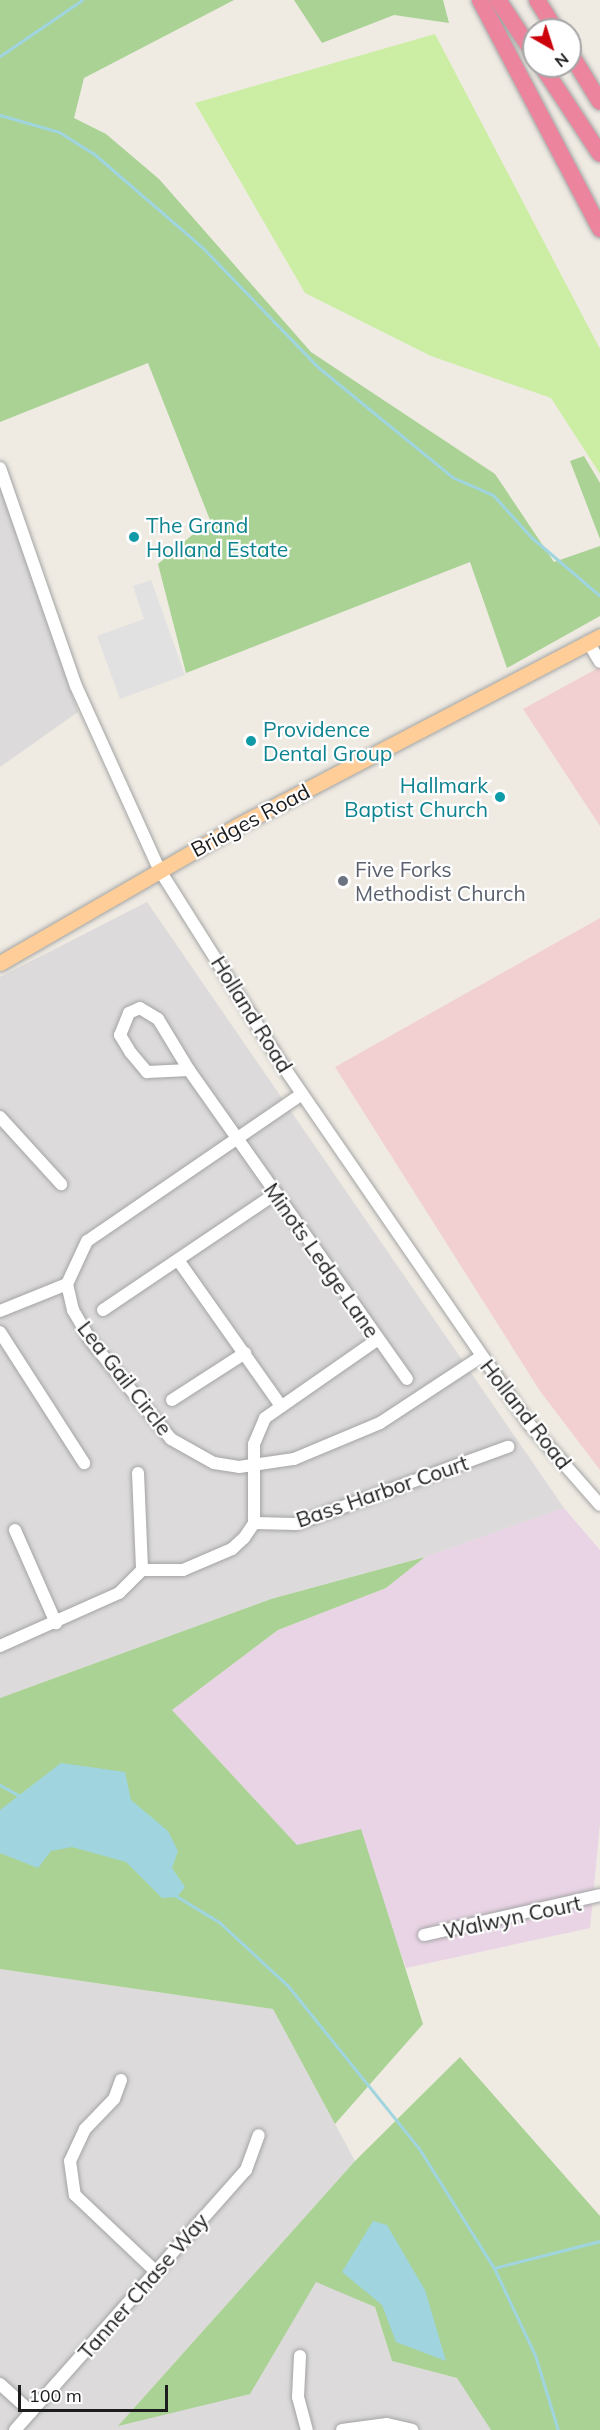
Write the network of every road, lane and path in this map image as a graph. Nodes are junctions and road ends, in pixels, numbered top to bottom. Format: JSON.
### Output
{"nodes":[{"id":1,"x":480,"y":0,"type":"edge"},
{"id":2,"x":498,"y":0,"type":"edge"},
{"id":3,"x":537,"y":0,"type":"edge"},
{"id":4,"x":549,"y":18,"type":"edge"},
{"id":5,"x":522,"y":36,"type":"edge"},
{"id":6,"x":582,"y":58,"type":"edge"},
{"id":7,"x":582,"y":73,"type":"edge"},
{"id":8,"x":550,"y":78,"type":"edge"},
{"id":9,"x":600,"y":80,"type":"edge"},
{"id":10,"x":600,"y":102,"type":"edge"},
{"id":11,"x":600,"y":154,"type":"edge"},
{"id":12,"x":600,"y":229,"type":"edge"},
{"id":13,"x":0,"y":468,"type":"edge"},
{"id":14,"x":594,"y":639,"type":"edge"},
{"id":15,"x":600,"y":662,"type":"edge"},
{"id":16,"x":159,"y":869,"type":"junction"},
{"id":17,"x":0,"y":963,"type":"edge"},
{"id":18,"x":189,"y":1070,"type":"junction"},
{"id":19,"x":302,"y":1094,"type":"junction"},
{"id":20,"x":0,"y":1117,"type":"edge"},
{"id":21,"x":239,"y":1138,"type":"junction"},
{"id":22,"x":61,"y":1184,"type":"dead end"},
{"id":23,"x":275,"y":1194,"type":"junction"},
{"id":24,"x":178,"y":1260,"type":"junction"},
{"id":25,"x":67,"y":1284,"type":"junction"},
{"id":26,"x":103,"y":1310,"type":"dead end"},
{"id":27,"x":0,"y":1311,"type":"edge"},
{"id":28,"x":0,"y":1332,"type":"edge"},
{"id":29,"x":377,"y":1340,"type":"junction"},
{"id":30,"x":245,"y":1353,"type":"junction"},
{"id":31,"x":482,"y":1356,"type":"junction"},
{"id":32,"x":407,"y":1379,"type":"dead end"},
{"id":33,"x":172,"y":1400,"type":"dead end"},
{"id":34,"x":281,"y":1406,"type":"junction"},
{"id":35,"x":508,"y":1448,"type":"dead end"},
{"id":36,"x":84,"y":1463,"type":"dead end"},
{"id":37,"x":256,"y":1466,"type":"junction"},
{"id":38,"x":138,"y":1473,"type":"dead end"},
{"id":39,"x":600,"y":1505,"type":"edge"},
{"id":40,"x":254,"y":1523,"type":"junction"},
{"id":41,"x":15,"y":1530,"type":"dead end"},
{"id":42,"x":142,"y":1570,"type":"junction"},
{"id":43,"x":56,"y":1623,"type":"junction"},
{"id":44,"x":0,"y":1646,"type":"edge"},
{"id":45,"x":600,"y":1895,"type":"edge"},
{"id":46,"x":424,"y":1935,"type":"dead end"},
{"id":47,"x":121,"y":2080,"type":"dead end"},
{"id":48,"x":259,"y":2135,"type":"dead end"},
{"id":49,"x":155,"y":2271,"type":"junction"},
{"id":50,"x":300,"y":2356,"type":"dead end"},
{"id":51,"x":0,"y":2384,"type":"edge"},
{"id":52,"x":32,"y":2412,"type":"junction"},
{"id":53,"x":15,"y":2430,"type":"edge"},
{"id":54,"x":307,"y":2430,"type":"edge"},
{"id":55,"x":342,"y":2430,"type":"edge"},
{"id":56,"x":412,"y":2430,"type":"edge"}],
"edges":[{"from":1,"to":12,"type":"highway"},
{"from":2,"to":5,"type":"highway"},
{"from":3,"to":4,"type":"highway"},
{"from":6,"to":9,"type":"highway"},
{"from":7,"to":10,"type":"highway"},
{"from":8,"to":11,"type":"highway"},
{"from":13,"to":16,"type":"street","name":"Holland Road"},
{"from":14,"to":15,"type":"street"},
{"from":14,"to":16,"type":"main road","name":"Bridges Road"},
{"from":16,"to":17,"type":"main road","name":"Bridges Road"},
{"from":16,"to":19,"type":"street","name":"Holland Road"},
{"from":18,"to":18,"type":"street","name":"Minots Ledge Lane"},
{"from":18,"to":21,"type":"street","name":"Minots Ledge Lane"},
{"from":19,"to":21,"type":"street"},
{"from":19,"to":31,"type":"street","name":"Holland Road"},
{"from":20,"to":22,"type":"street"},
{"from":21,"to":23,"type":"street","name":"Minots Ledge Lane"},
{"from":21,"to":25,"type":"street"},
{"from":23,"to":24,"type":"street"},
{"from":23,"to":29,"type":"street","name":"Minots Ledge Lane"},
{"from":24,"to":26,"type":"street"},
{"from":24,"to":30,"type":"street"},
{"from":25,"to":27,"type":"street"},
{"from":25,"to":37,"type":"street","name":"Lea Gail Circle"},
{"from":28,"to":36,"type":"street"},
{"from":29,"to":32,"type":"street","name":"Minots Ledge Lane"},
{"from":29,"to":34,"type":"street"},
{"from":30,"to":33,"type":"street"},
{"from":30,"to":34,"type":"street"},
{"from":31,"to":37,"type":"street","name":"Lea Gail Circle"},
{"from":31,"to":39,"type":"street","name":"Holland Road"},
{"from":34,"to":37,"type":"street"},
{"from":35,"to":40,"type":"street","name":"Bass Harbor Court"},
{"from":37,"to":40,"type":"street"},
{"from":38,"to":42,"type":"street"},
{"from":40,"to":42,"type":"street"},
{"from":41,"to":43,"type":"street"},
{"from":42,"to":43,"type":"street"},
{"from":43,"to":44,"type":"street"},
{"from":45,"to":46,"type":"street","name":"Walwyn Court"},
{"from":47,"to":49,"type":"street"},
{"from":48,"to":49,"type":"street","name":"Tanner Chase Way"},
{"from":49,"to":52,"type":"street","name":"Tanner Chase Way"},
{"from":50,"to":54,"type":"street"},
{"from":51,"to":52,"type":"street"},
{"from":52,"to":53,"type":"street","name":"Tanner Chase Way"},
{"from":55,"to":56,"type":"street"}]}
